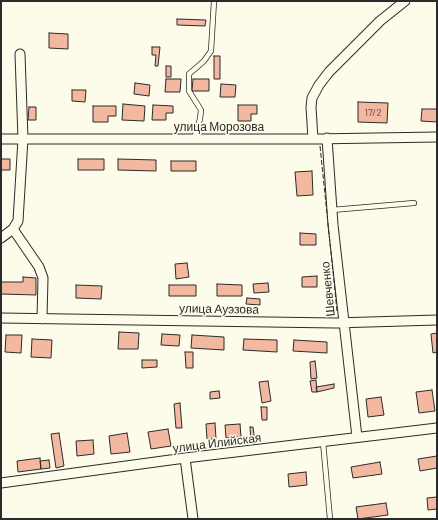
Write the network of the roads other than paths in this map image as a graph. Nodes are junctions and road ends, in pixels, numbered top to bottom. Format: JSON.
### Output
{"nodes":[{"id":1,"x":214,"y":1,"type":"edge"},
{"id":2,"x":405,"y":1,"type":"edge"},
{"id":3,"x":20,"y":54,"type":"dead end"},
{"id":4,"x":437,"y":137,"type":"edge"},
{"id":5,"x":327,"y":138,"type":"junction"},
{"id":6,"x":1,"y":139,"type":"edge"},
{"id":7,"x":23,"y":139,"type":"junction"},
{"id":8,"x":194,"y":139,"type":"junction"},
{"id":9,"x":313,"y":139,"type":"junction"},
{"id":10,"x":414,"y":203,"type":"dead end"},
{"id":11,"x":332,"y":210,"type":"junction"},
{"id":12,"x":13,"y":229,"type":"junction"},
{"id":13,"x":1,"y":238,"type":"edge"},
{"id":14,"x":1,"y":318,"type":"edge"},
{"id":15,"x":42,"y":319,"type":"junction"},
{"id":16,"x":437,"y":320,"type":"edge"},
{"id":17,"x":344,"y":323,"type":"junction"},
{"id":18,"x":437,"y":428,"type":"edge"},
{"id":19,"x":357,"y":437,"type":"junction"},
{"id":20,"x":323,"y":442,"type":"junction"},
{"id":21,"x":185,"y":458,"type":"junction"},
{"id":22,"x":1,"y":483,"type":"edge"},
{"id":23,"x":193,"y":519,"type":"edge"},
{"id":24,"x":330,"y":519,"type":"edge"}],
"edges":[{"from":1,"to":8,"type":"lane"},
{"from":2,"to":9,"type":"street"},
{"from":3,"to":7,"type":"street"},
{"from":4,"to":5,"type":"street","name":"улица Морозова"},
{"from":5,"to":9,"type":"street","name":"улица Морозова"},
{"from":5,"to":11,"type":"street","name":"Шевченко"},
{"from":6,"to":7,"type":"street","name":"улица Морозова"},
{"from":7,"to":8,"type":"street","name":"улица Морозова"},
{"from":7,"to":12,"type":"street"},
{"from":8,"to":9,"type":"street","name":"улица Морозова"},
{"from":10,"to":11,"type":"lane"},
{"from":11,"to":17,"type":"street","name":"Шевченко"},
{"from":12,"to":13,"type":"street"},
{"from":12,"to":15,"type":"street"},
{"from":14,"to":15,"type":"street","name":"улица Ауэзова"},
{"from":15,"to":17,"type":"street","name":"улица Ауэзова"},
{"from":16,"to":17,"type":"street","name":"улица Ауэзова"},
{"from":17,"to":19,"type":"street","name":"Шевченко"},
{"from":18,"to":19,"type":"street","name":"улица Илийская"},
{"from":19,"to":20,"type":"street","name":"улица Илийская"},
{"from":20,"to":21,"type":"street","name":"улица Илийская"},
{"from":20,"to":24,"type":"lane"},
{"from":21,"to":22,"type":"street","name":"улица Илийская"},
{"from":21,"to":23,"type":"street"}]}
